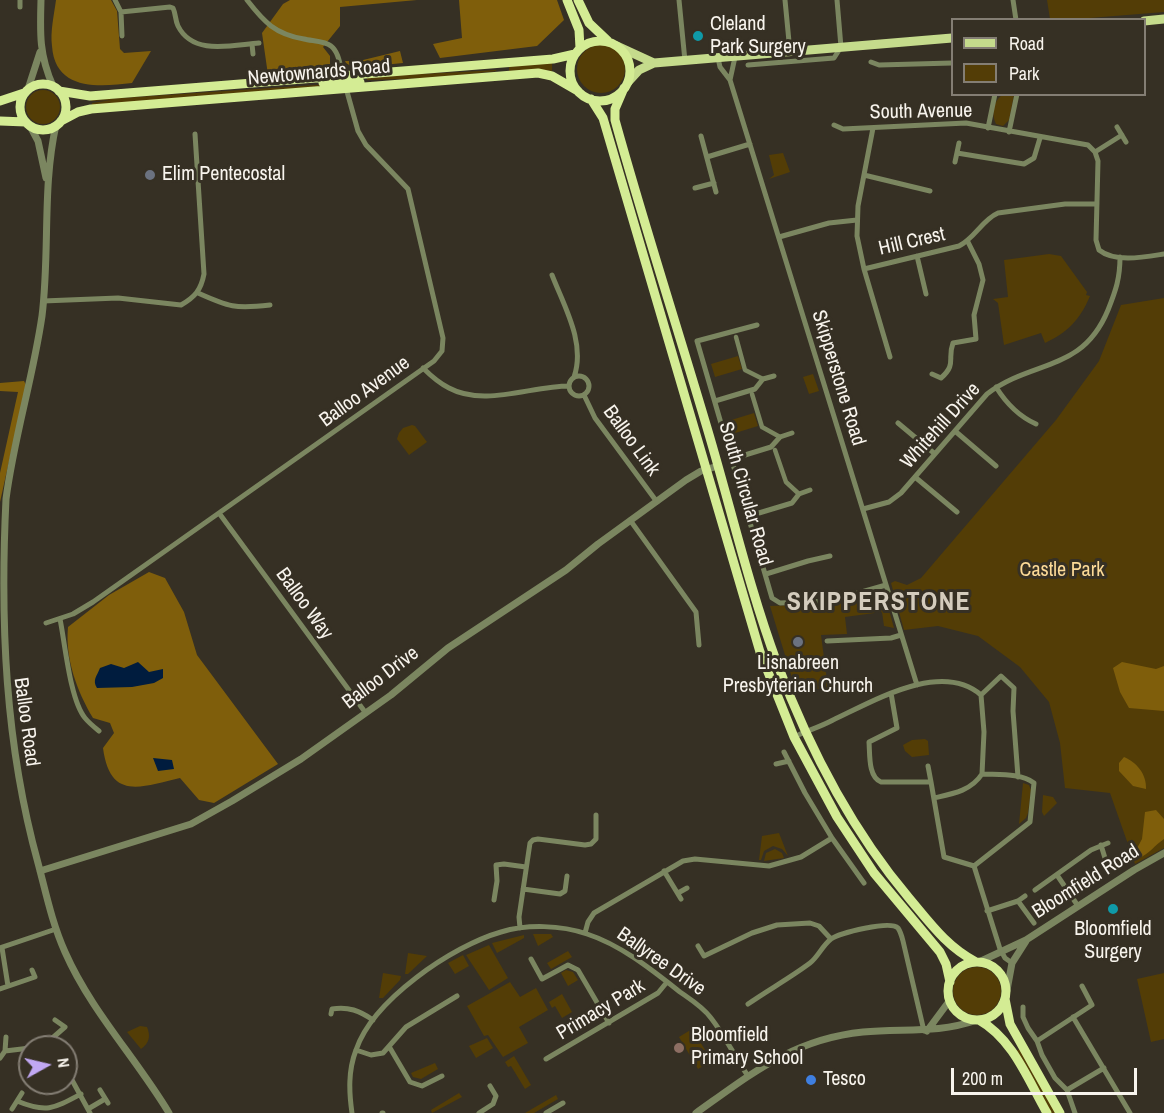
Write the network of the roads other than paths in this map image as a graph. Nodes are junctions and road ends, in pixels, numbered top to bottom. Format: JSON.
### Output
{"nodes":[{"id":1,"x":41,"y":0,"type":"edge"},
{"id":2,"x":115,"y":0,"type":"edge"},
{"id":3,"x":247,"y":0,"type":"edge"},
{"id":4,"x":567,"y":0,"type":"edge"},
{"id":5,"x":578,"y":0,"type":"edge"},
{"id":6,"x":679,"y":0,"type":"edge"},
{"id":7,"x":785,"y":0,"type":"edge"},
{"id":8,"x":837,"y":0,"type":"edge"},
{"id":9,"x":1013,"y":0,"type":"edge"},
{"id":10,"x":121,"y":12,"type":"junction"},
{"id":11,"x":1016,"y":18,"type":"edge"},
{"id":12,"x":1164,"y":19,"type":"edge"},
{"id":13,"x":1146,"y":21,"type":"edge"},
{"id":14,"x":122,"y":36,"type":"dead end"},
{"id":15,"x":951,"y":38,"type":"edge"},
{"id":16,"x":613,"y":44,"type":"junction"},
{"id":17,"x":841,"y":47,"type":"junction"},
{"id":18,"x":40,"y":51,"type":"junction"},
{"id":19,"x":577,"y":51,"type":"junction"},
{"id":20,"x":790,"y":52,"type":"junction"},
{"id":21,"x":253,"y":54,"type":"dead end"},
{"id":22,"x":735,"y":57,"type":"junction"},
{"id":23,"x":718,"y":58,"type":"junction"},
{"id":24,"x":685,"y":62,"type":"junction"},
{"id":25,"x":871,"y":62,"type":"dead end"},
{"id":26,"x":654,"y":63,"type":"junction"},
{"id":27,"x":951,"y":63,"type":"edge"},
{"id":28,"x":748,"y":66,"type":"dead end"},
{"id":29,"x":730,"y":80,"type":"junction"},
{"id":30,"x":345,"y":82,"type":"junction"},
{"id":31,"x":626,"y":85,"type":"junction"},
{"id":32,"x":56,"y":88,"type":"junction"},
{"id":33,"x":26,"y":91,"type":"junction"},
{"id":34,"x":578,"y":91,"type":"junction"},
{"id":35,"x":995,"y":96,"type":"edge"},
{"id":36,"x":1017,"y":96,"type":"edge"},
{"id":37,"x":591,"y":99,"type":"junction"},
{"id":38,"x":0,"y":101,"type":"edge"},
{"id":39,"x":0,"y":121,"type":"edge"},
{"id":40,"x":58,"y":123,"type":"junction"},
{"id":41,"x":28,"y":124,"type":"junction"},
{"id":42,"x":834,"y":125,"type":"dead end"},
{"id":43,"x":1117,"y":127,"type":"dead end"},
{"id":44,"x":873,"y":128,"type":"junction"},
{"id":45,"x":988,"y":128,"type":"junction"},
{"id":46,"x":1009,"y":132,"type":"junction"},
{"id":47,"x":195,"y":134,"type":"dead end"},
{"id":48,"x":1122,"y":135,"type":"junction"},
{"id":49,"x":701,"y":136,"type":"dead end"},
{"id":50,"x":1040,"y":138,"type":"junction"},
{"id":51,"x":1126,"y":142,"type":"dead end"},
{"id":52,"x":960,"y":143,"type":"dead end"},
{"id":53,"x":750,"y":144,"type":"junction"},
{"id":54,"x":1095,"y":152,"type":"junction"},
{"id":55,"x":957,"y":153,"type":"junction"},
{"id":56,"x":707,"y":157,"type":"junction"},
{"id":57,"x":955,"y":162,"type":"dead end"},
{"id":58,"x":864,"y":175,"type":"junction"},
{"id":59,"x":714,"y":183,"type":"junction"},
{"id":60,"x":695,"y":188,"type":"dead end"},
{"id":61,"x":930,"y":191,"type":"dead end"},
{"id":62,"x":716,"y":192,"type":"dead end"},
{"id":63,"x":48,"y":193,"type":"junction"},
{"id":64,"x":1097,"y":204,"type":"junction"},
{"id":65,"x":857,"y":220,"type":"junction"},
{"id":66,"x":779,"y":237,"type":"junction"},
{"id":67,"x":968,"y":242,"type":"junction"},
{"id":68,"x":1164,"y":254,"type":"edge"},
{"id":69,"x":917,"y":256,"type":"junction"},
{"id":70,"x":1120,"y":257,"type":"junction"},
{"id":71,"x":864,"y":268,"type":"junction"},
{"id":72,"x":552,"y":274,"type":"dead end"},
{"id":73,"x":198,"y":293,"type":"junction"},
{"id":74,"x":926,"y":294,"type":"dead end"},
{"id":75,"x":43,"y":301,"type":"junction"},
{"id":76,"x":270,"y":305,"type":"dead end"},
{"id":77,"x":757,"y":325,"type":"dead end"},
{"id":78,"x":736,"y":337,"type":"dead end"},
{"id":79,"x":890,"y":357,"type":"dead end"},
{"id":80,"x":423,"y":368,"type":"junction"},
{"id":81,"x":932,"y":374,"type":"dead end"},
{"id":82,"x":774,"y":375,"type":"dead end"},
{"id":83,"x":574,"y":377,"type":"junction"},
{"id":84,"x":763,"y":379,"type":"junction"},
{"id":85,"x":569,"y":386,"type":"junction"},
{"id":86,"x":996,"y":387,"type":"junction"},
{"id":87,"x":752,"y":394,"type":"dead end"},
{"id":88,"x":584,"y":395,"type":"junction"},
{"id":89,"x":715,"y":401,"type":"junction"},
{"id":90,"x":898,"y":423,"type":"dead end"},
{"id":91,"x":1036,"y":424,"type":"dead end"},
{"id":92,"x":955,"y":431,"type":"junction"},
{"id":93,"x":792,"y":433,"type":"dead end"},
{"id":94,"x":780,"y":437,"type":"junction"},
{"id":95,"x":775,"y":450,"type":"dead end"},
{"id":96,"x":935,"y":454,"type":"junction"},
{"id":97,"x":732,"y":459,"type":"junction"},
{"id":98,"x":996,"y":466,"type":"dead end"},
{"id":99,"x":713,"y":467,"type":"junction"},
{"id":100,"x":915,"y":477,"type":"junction"},
{"id":101,"x":810,"y":490,"type":"dead end"},
{"id":102,"x":799,"y":494,"type":"junction"},
{"id":103,"x":657,"y":502,"type":"junction"},
{"id":104,"x":863,"y":509,"type":"junction"},
{"id":105,"x":957,"y":512,"type":"dead end"},
{"id":106,"x":219,"y":513,"type":"junction"},
{"id":107,"x":749,"y":516,"type":"junction"},
{"id":108,"x":630,"y":520,"type":"junction"},
{"id":109,"x":830,"y":556,"type":"dead end"},
{"id":110,"x":0,"y":570,"type":"edge"},
{"id":111,"x":766,"y":574,"type":"junction"},
{"id":112,"x":886,"y":585,"type":"junction"},
{"id":113,"x":60,"y":619,"type":"junction"},
{"id":114,"x":46,"y":623,"type":"dead end"},
{"id":115,"x":901,"y":635,"type":"junction"},
{"id":116,"x":826,"y":641,"type":"dead end"},
{"id":117,"x":699,"y":645,"type":"dead end"},
{"id":118,"x":917,"y":685,"type":"junction"},
{"id":119,"x":891,"y":693,"type":"junction"},
{"id":120,"x":981,"y":695,"type":"junction"},
{"id":121,"x":365,"y":712,"type":"junction"},
{"id":122,"x":99,"y":731,"type":"dead end"},
{"id":123,"x":805,"y":732,"type":"junction"},
{"id":124,"x":794,"y":737,"type":"junction"},
{"id":125,"x":784,"y":752,"type":"dead end"},
{"id":126,"x":789,"y":761,"type":"junction"},
{"id":127,"x":776,"y":764,"type":"dead end"},
{"id":128,"x":928,"y":766,"type":"dead end"},
{"id":129,"x":982,"y":774,"type":"junction"},
{"id":130,"x":1018,"y":777,"type":"junction"},
{"id":131,"x":931,"y":782,"type":"junction"},
{"id":132,"x":934,"y":798,"type":"junction"},
{"id":133,"x":596,"y":815,"type":"dead end"},
{"id":134,"x":832,"y":838,"type":"junction"},
{"id":135,"x":1108,"y":843,"type":"dead end"},
{"id":136,"x":1101,"y":845,"type":"junction"},
{"id":137,"x":1164,"y":853,"type":"edge"},
{"id":138,"x":974,"y":866,"type":"junction"},
{"id":139,"x":526,"y":867,"type":"junction"},
{"id":140,"x":1108,"y":868,"type":"dead end"},
{"id":141,"x":40,"y":871,"type":"junction"},
{"id":142,"x":664,"y":871,"type":"junction"},
{"id":143,"x":1057,"y":875,"type":"junction"},
{"id":144,"x":567,"y":876,"type":"dead end"},
{"id":145,"x":864,"y":884,"type":"dead end"},
{"id":146,"x":687,"y":888,"type":"dead end"},
{"id":147,"x":523,"y":889,"type":"junction"},
{"id":148,"x":1035,"y":890,"type":"dead end"},
{"id":149,"x":1025,"y":896,"type":"dead end"},
{"id":150,"x":494,"y":900,"type":"dead end"},
{"id":151,"x":1018,"y":901,"type":"junction"},
{"id":152,"x":1078,"y":906,"type":"junction"},
{"id":153,"x":987,"y":911,"type":"junction"},
{"id":154,"x":1034,"y":923,"type":"dead end"},
{"id":155,"x":520,"y":928,"type":"junction"},
{"id":156,"x":56,"y":929,"type":"junction"},
{"id":157,"x":585,"y":933,"type":"junction"},
{"id":158,"x":831,"y":939,"type":"junction"},
{"id":159,"x":1026,"y":940,"type":"junction"},
{"id":160,"x":698,"y":946,"type":"dead end"},
{"id":161,"x":1,"y":948,"type":"edge"},
{"id":162,"x":1001,"y":952,"type":"junction"},
{"id":163,"x":531,"y":959,"type":"dead end"},
{"id":164,"x":977,"y":962,"type":"junction"},
{"id":165,"x":1012,"y":963,"type":"junction"},
{"id":166,"x":32,"y":970,"type":"dead end"},
{"id":167,"x":668,"y":982,"type":"junction"},
{"id":168,"x":950,"y":982,"type":"junction"},
{"id":169,"x":8,"y":986,"type":"junction"},
{"id":170,"x":1082,"y":986,"type":"dead end"},
{"id":171,"x":0,"y":989,"type":"edge"},
{"id":172,"x":1006,"y":995,"type":"junction"},
{"id":173,"x":457,"y":996,"type":"dead end"},
{"id":174,"x":950,"y":1000,"type":"junction"},
{"id":175,"x":748,"y":1004,"type":"dead end"},
{"id":176,"x":1092,"y":1005,"type":"junction"},
{"id":177,"x":1023,"y":1007,"type":"dead end"},
{"id":178,"x":1096,"y":1011,"type":"dead end"},
{"id":179,"x":331,"y":1014,"type":"dead end"},
{"id":180,"x":1073,"y":1017,"type":"junction"},
{"id":181,"x":55,"y":1020,"type":"dead end"},
{"id":182,"x":373,"y":1020,"type":"junction"},
{"id":183,"x":978,"y":1020,"type":"junction"},
{"id":184,"x":609,"y":1023,"type":"junction"},
{"id":185,"x":925,"y":1031,"type":"junction"},
{"id":186,"x":56,"y":1035,"type":"edge"},
{"id":187,"x":6,"y":1037,"type":"dead end"},
{"id":188,"x":1037,"y":1041,"type":"junction"},
{"id":189,"x":390,"y":1048,"type":"junction"},
{"id":190,"x":18,"y":1049,"type":"edge"},
{"id":191,"x":356,"y":1050,"type":"junction"},
{"id":192,"x":5,"y":1051,"type":"junction"},
{"id":193,"x":0,"y":1058,"type":"edge"},
{"id":194,"x":546,"y":1059,"type":"dead end"},
{"id":195,"x":1104,"y":1068,"type":"junction"},
{"id":196,"x":442,"y":1076,"type":"dead end"},
{"id":197,"x":748,"y":1076,"type":"junction"},
{"id":198,"x":490,"y":1086,"type":"dead end"},
{"id":199,"x":78,"y":1089,"type":"edge"},
{"id":200,"x":100,"y":1090,"type":"dead end"},
{"id":201,"x":1067,"y":1090,"type":"junction"},
{"id":202,"x":81,"y":1094,"type":"junction"},
{"id":203,"x":20,"y":1095,"type":"edge"},
{"id":204,"x":16,"y":1101,"type":"junction"},
{"id":205,"x":563,"y":1103,"type":"dead end"},
{"id":206,"x":12,"y":1109,"type":"dead end"},
{"id":207,"x":89,"y":1111,"type":"edge"},
{"id":208,"x":169,"y":1113,"type":"edge"},
{"id":209,"x":352,"y":1113,"type":"edge"},
{"id":210,"x":479,"y":1113,"type":"edge"},
{"id":211,"x":546,"y":1113,"type":"edge"},
{"id":212,"x":696,"y":1113,"type":"edge"},
{"id":213,"x":1047,"y":1113,"type":"edge"},
{"id":214,"x":1060,"y":1113,"type":"edge"},
{"id":215,"x":1075,"y":1113,"type":"edge"},
{"id":216,"x":1130,"y":1113,"type":"edge"}],
"edges":[{"from":1,"to":18,"type":"street"},
{"from":2,"to":10,"type":"street"},
{"from":3,"to":30,"type":"street","name":"Balloo Avenue"},
{"from":4,"to":19,"type":"highway"},
{"from":5,"to":16,"type":"highway"},
{"from":6,"to":24,"type":"street"},
{"from":7,"to":20,"type":"street"},
{"from":8,"to":17,"type":"street"},
{"from":9,"to":11,"type":"street"},
{"from":10,"to":14,"type":"street"},
{"from":10,"to":21,"type":"street"},
{"from":12,"to":13,"type":"main road"},
{"from":15,"to":17,"type":"main road"},
{"from":16,"to":19,"type":"highway"},
{"from":16,"to":26,"type":"main road"},
{"from":16,"to":31,"type":"highway"},
{"from":17,"to":20,"type":"main road"},
{"from":17,"to":28,"type":"street"},
{"from":18,"to":32,"type":"street"},
{"from":18,"to":33,"type":"street"},
{"from":19,"to":30,"type":"highway","name":"Newtownards Road"},
{"from":19,"to":34,"type":"highway"},
{"from":20,"to":22,"type":"main road"},
{"from":22,"to":23,"type":"main road"},
{"from":22,"to":29,"type":"street","name":"Skipperstone Road"},
{"from":23,"to":24,"type":"main road"},
{"from":23,"to":29,"type":"street","name":"Skipperstone Road"},
{"from":24,"to":26,"type":"main road"},
{"from":25,"to":27,"type":"street"},
{"from":26,"to":31,"type":"main road"},
{"from":29,"to":53,"type":"street","name":"Skipperstone Road"},
{"from":30,"to":32,"type":"highway","name":"Newtownards Road"},
{"from":30,"to":34,"type":"highway","name":"Newtownards Road"},
{"from":30,"to":40,"type":"highway","name":"Newtownards Road"},
{"from":30,"to":80,"type":"street","name":"Balloo Avenue"},
{"from":31,"to":37,"type":"highway"},
{"from":31,"to":99,"type":"highway","name":"South Circular Road"},
{"from":32,"to":33,"type":"highway"},
{"from":32,"to":40,"type":"highway"},
{"from":33,"to":38,"type":"highway"},
{"from":33,"to":41,"type":"highway"},
{"from":34,"to":37,"type":"highway"},
{"from":35,"to":45,"type":"street"},
{"from":36,"to":46,"type":"street"},
{"from":37,"to":99,"type":"highway","name":"South Circular Road"},
{"from":39,"to":41,"type":"highway"},
{"from":40,"to":41,"type":"highway"},
{"from":40,"to":63,"type":"street","name":"Balloo Road"},
{"from":41,"to":63,"type":"street","name":"Balloo Road"},
{"from":42,"to":44,"type":"street","name":"South Avenue"},
{"from":43,"to":48,"type":"street"},
{"from":44,"to":45,"type":"street","name":"South Avenue"},
{"from":44,"to":58,"type":"street"},
{"from":45,"to":46,"type":"street","name":"South Avenue"},
{"from":46,"to":50,"type":"street","name":"South Avenue"},
{"from":47,"to":73,"type":"street"},
{"from":48,"to":51,"type":"street"},
{"from":48,"to":54,"type":"street"},
{"from":49,"to":56,"type":"street"},
{"from":50,"to":54,"type":"street","name":"South Avenue"},
{"from":50,"to":55,"type":"street"},
{"from":52,"to":55,"type":"street"},
{"from":53,"to":56,"type":"street"},
{"from":53,"to":66,"type":"street","name":"Skipperstone Road"},
{"from":54,"to":64,"type":"street"},
{"from":55,"to":57,"type":"street"},
{"from":56,"to":59,"type":"street"},
{"from":58,"to":61,"type":"street"},
{"from":58,"to":65,"type":"street"},
{"from":59,"to":60,"type":"street"},
{"from":59,"to":62,"type":"street"},
{"from":63,"to":75,"type":"street","name":"Balloo Road"},
{"from":64,"to":67,"type":"street","name":"Hill Crest"},
{"from":64,"to":70,"type":"street"},
{"from":65,"to":66,"type":"street"},
{"from":65,"to":71,"type":"street"},
{"from":66,"to":104,"type":"street","name":"Skipperstone Road"},
{"from":67,"to":69,"type":"street","name":"Hill Crest"},
{"from":67,"to":81,"type":"street"},
{"from":68,"to":70,"type":"street"},
{"from":69,"to":71,"type":"street","name":"Hill Crest"},
{"from":69,"to":74,"type":"street"},
{"from":70,"to":86,"type":"street","name":"Whitehill Drive"},
{"from":71,"to":79,"type":"street"},
{"from":72,"to":83,"type":"street"},
{"from":73,"to":75,"type":"street"},
{"from":73,"to":76,"type":"street"},
{"from":75,"to":110,"type":"street","name":"Balloo Road"},
{"from":77,"to":89,"type":"street"},
{"from":78,"to":84,"type":"street"},
{"from":80,"to":85,"type":"street"},
{"from":80,"to":106,"type":"street","name":"Balloo Avenue"},
{"from":82,"to":84,"type":"street"},
{"from":83,"to":85,"type":"street"},
{"from":83,"to":88,"type":"street"},
{"from":84,"to":89,"type":"street"},
{"from":85,"to":88,"type":"street"},
{"from":86,"to":91,"type":"street"},
{"from":86,"to":92,"type":"street","name":"Whitehill Drive"},
{"from":87,"to":94,"type":"street"},
{"from":88,"to":103,"type":"street","name":"Balloo Link"},
{"from":89,"to":97,"type":"street"},
{"from":90,"to":96,"type":"street"},
{"from":92,"to":96,"type":"street","name":"Whitehill Drive"},
{"from":92,"to":98,"type":"street"},
{"from":93,"to":94,"type":"street"},
{"from":94,"to":97,"type":"street"},
{"from":95,"to":102,"type":"street"},
{"from":96,"to":100,"type":"street","name":"Whitehill Drive"},
{"from":97,"to":107,"type":"street"},
{"from":99,"to":103,"type":"street","name":"Balloo Drive"},
{"from":99,"to":123,"type":"highway","name":"South Circular Road"},
{"from":99,"to":124,"type":"highway","name":"South Circular Road"},
{"from":100,"to":104,"type":"street","name":"Whitehill Drive"},
{"from":100,"to":105,"type":"street"},
{"from":101,"to":102,"type":"street"},
{"from":102,"to":107,"type":"street"},
{"from":103,"to":108,"type":"street","name":"Balloo Drive"},
{"from":104,"to":112,"type":"street","name":"Skipperstone Road"},
{"from":106,"to":113,"type":"street","name":"Balloo Avenue"},
{"from":106,"to":121,"type":"street","name":"Balloo Way"},
{"from":107,"to":111,"type":"street"},
{"from":108,"to":117,"type":"street"},
{"from":108,"to":121,"type":"street","name":"Balloo Drive"},
{"from":109,"to":111,"type":"street"},
{"from":110,"to":141,"type":"street","name":"Balloo Road"},
{"from":111,"to":112,"type":"street"},
{"from":112,"to":115,"type":"street","name":"Skipperstone Road"},
{"from":113,"to":114,"type":"street","name":"Balloo Avenue"},
{"from":113,"to":122,"type":"street"},
{"from":115,"to":116,"type":"street"},
{"from":115,"to":118,"type":"street","name":"Skipperstone Road"},
{"from":118,"to":119,"type":"street"},
{"from":118,"to":120,"type":"street"},
{"from":119,"to":123,"type":"street"},
{"from":119,"to":131,"type":"street"},
{"from":120,"to":129,"type":"street"},
{"from":120,"to":130,"type":"street"},
{"from":121,"to":141,"type":"street","name":"Balloo Drive"},
{"from":123,"to":124,"type":"street"},
{"from":123,"to":164,"type":"highway","name":"South Circular Road"},
{"from":124,"to":168,"type":"highway","name":"South Circular Road"},
{"from":125,"to":126,"type":"street"},
{"from":126,"to":127,"type":"street"},
{"from":126,"to":134,"type":"street"},
{"from":128,"to":131,"type":"street"},
{"from":129,"to":130,"type":"street"},
{"from":129,"to":132,"type":"street"},
{"from":130,"to":138,"type":"street"},
{"from":131,"to":132,"type":"street"},
{"from":132,"to":138,"type":"street"},
{"from":133,"to":139,"type":"street"},
{"from":134,"to":142,"type":"street"},
{"from":134,"to":145,"type":"street"},
{"from":135,"to":136,"type":"street"},
{"from":136,"to":140,"type":"street"},
{"from":136,"to":143,"type":"street"},
{"from":137,"to":152,"type":"street","name":"Bloomfield Road"},
{"from":138,"to":153,"type":"street"},
{"from":139,"to":147,"type":"street"},
{"from":139,"to":150,"type":"street"},
{"from":141,"to":156,"type":"street","name":"Balloo Road"},
{"from":142,"to":146,"type":"street"},
{"from":142,"to":157,"type":"street"},
{"from":143,"to":148,"type":"street"},
{"from":143,"to":152,"type":"street"},
{"from":144,"to":147,"type":"street"},
{"from":147,"to":155,"type":"street"},
{"from":149,"to":151,"type":"street"},
{"from":151,"to":153,"type":"street"},
{"from":151,"to":154,"type":"street"},
{"from":152,"to":159,"type":"street","name":"Bloomfield Road"},
{"from":153,"to":162,"type":"street"},
{"from":155,"to":157,"type":"street","name":"Ballyree Drive"},
{"from":155,"to":182,"type":"street","name":"Ballyree Drive"},
{"from":156,"to":161,"type":"street"},
{"from":156,"to":208,"type":"street","name":"Balloo Road"},
{"from":157,"to":167,"type":"street","name":"Ballyree Drive"},
{"from":158,"to":160,"type":"street"},
{"from":158,"to":175,"type":"street"},
{"from":158,"to":185,"type":"street"},
{"from":159,"to":162,"type":"street","name":"Bloomfield Road"},
{"from":159,"to":165,"type":"street","name":"Bloomfield Road"},
{"from":161,"to":169,"type":"street"},
{"from":162,"to":164,"type":"street","name":"Bloomfield Road"},
{"from":162,"to":165,"type":"street"},
{"from":163,"to":184,"type":"street"},
{"from":164,"to":168,"type":"highway"},
{"from":164,"to":172,"type":"highway"},
{"from":165,"to":172,"type":"street","name":"Bloomfield Road"},
{"from":166,"to":169,"type":"street"},
{"from":167,"to":184,"type":"street","name":"Primacy Park"},
{"from":167,"to":197,"type":"street","name":"Ballyree Drive"},
{"from":168,"to":174,"type":"highway"},
{"from":169,"to":171,"type":"street"},
{"from":170,"to":176,"type":"street"},
{"from":172,"to":183,"type":"highway"},
{"from":172,"to":214,"type":"highway"},
{"from":173,"to":189,"type":"street"},
{"from":174,"to":183,"type":"highway"},
{"from":174,"to":185,"type":"street"},
{"from":176,"to":178,"type":"street"},
{"from":176,"to":180,"type":"street"},
{"from":177,"to":188,"type":"street"},
{"from":179,"to":182,"type":"street"},
{"from":180,"to":188,"type":"street"},
{"from":180,"to":195,"type":"street"},
{"from":181,"to":186,"type":"street"},
{"from":182,"to":191,"type":"street","name":"Ballyree Drive"},
{"from":183,"to":185,"type":"street"},
{"from":183,"to":213,"type":"highway"},
{"from":184,"to":194,"type":"street","name":"Primacy Park"},
{"from":185,"to":197,"type":"street"},
{"from":187,"to":192,"type":"street"},
{"from":188,"to":201,"type":"street"},
{"from":189,"to":191,"type":"street"},
{"from":189,"to":196,"type":"street"},
{"from":190,"to":192,"type":"street"},
{"from":191,"to":209,"type":"street","name":"Ballyree Drive"},
{"from":192,"to":193,"type":"street"},
{"from":195,"to":201,"type":"street"},
{"from":195,"to":216,"type":"street"},
{"from":197,"to":212,"type":"street"},
{"from":198,"to":210,"type":"street"},
{"from":199,"to":202,"type":"street"},
{"from":200,"to":207,"type":"street"},
{"from":201,"to":215,"type":"street"},
{"from":202,"to":204,"type":"street"},
{"from":202,"to":207,"type":"street"},
{"from":203,"to":204,"type":"street"},
{"from":204,"to":206,"type":"street"},
{"from":205,"to":211,"type":"street"}]}
